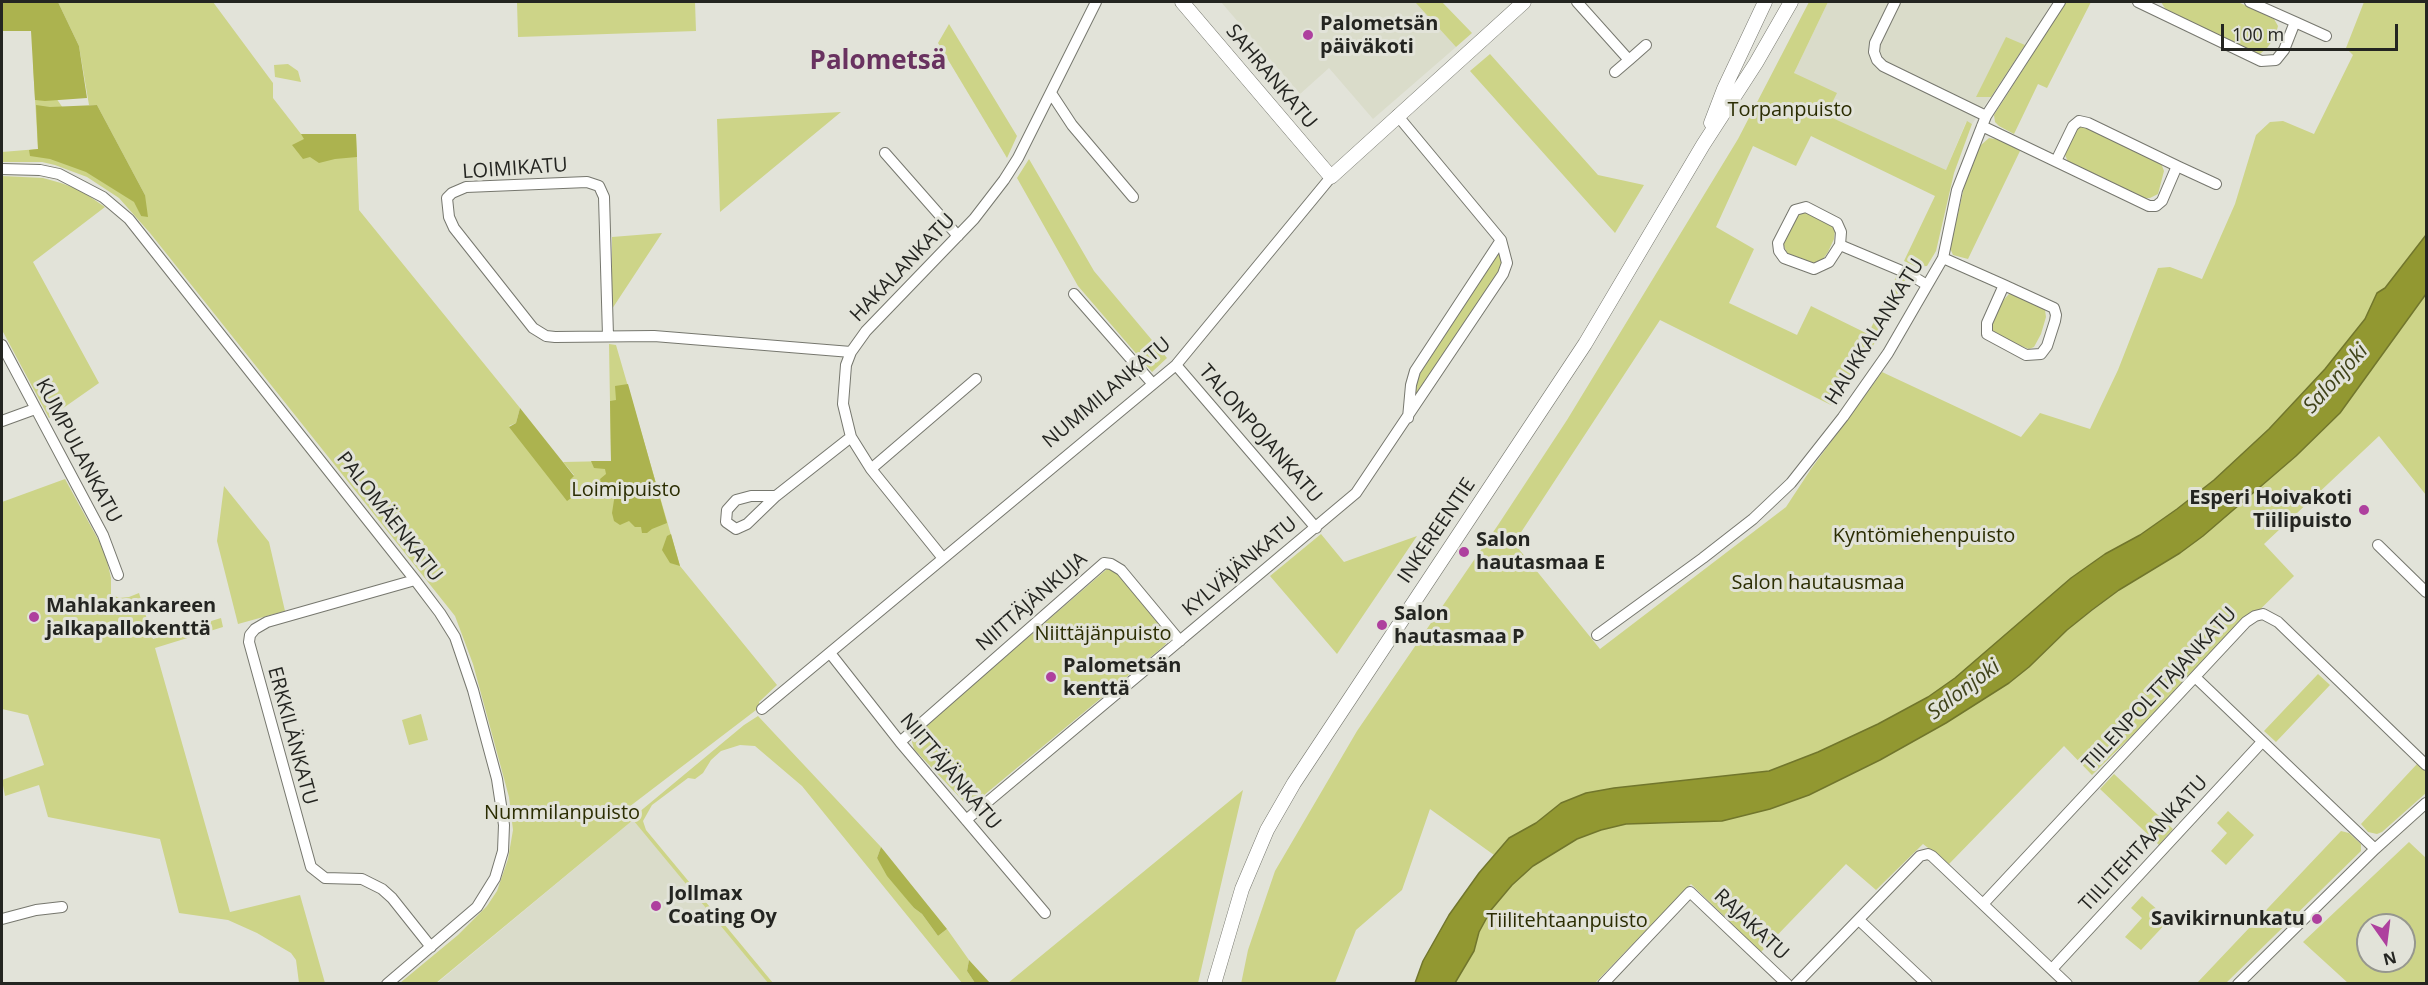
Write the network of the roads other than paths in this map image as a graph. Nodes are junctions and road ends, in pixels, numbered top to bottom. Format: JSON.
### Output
{"nodes":[{"id":1,"x":1096,"y":2,"type":"edge"},
{"id":2,"x":1182,"y":2,"type":"edge"},
{"id":3,"x":1524,"y":2,"type":"edge"},
{"id":4,"x":1577,"y":2,"type":"edge"},
{"id":5,"x":1765,"y":2,"type":"edge"},
{"id":6,"x":1791,"y":2,"type":"edge"},
{"id":7,"x":1895,"y":2,"type":"edge"},
{"id":8,"x":2060,"y":2,"type":"edge"},
{"id":9,"x":2138,"y":2,"type":"edge"},
{"id":10,"x":2250,"y":2,"type":"edge"},
{"id":11,"x":2152,"y":5,"type":"edge"},
{"id":12,"x":2295,"y":22,"type":"junction"},
{"id":13,"x":2326,"y":36,"type":"dead end"},
{"id":14,"x":1647,"y":45,"type":"dead end"},
{"id":15,"x":1629,"y":60,"type":"junction"},
{"id":16,"x":1615,"y":72,"type":"dead end"},
{"id":17,"x":1051,"y":93,"type":"junction"},
{"id":18,"x":1397,"y":115,"type":"junction"},
{"id":19,"x":1984,"y":121,"type":"junction"},
{"id":20,"x":1703,"y":145,"type":"junction"},
{"id":21,"x":885,"y":153,"type":"dead end"},
{"id":22,"x":2056,"y":161,"type":"junction"},
{"id":23,"x":2177,"y":166,"type":"junction"},
{"id":24,"x":2,"y":169,"type":"edge"},
{"id":25,"x":1331,"y":177,"type":"junction"},
{"id":26,"x":2216,"y":184,"type":"dead end"},
{"id":27,"x":1133,"y":197,"type":"dead end"},
{"id":28,"x":958,"y":236,"type":"junction"},
{"id":29,"x":1501,"y":240,"type":"junction"},
{"id":30,"x":1840,"y":245,"type":"junction"},
{"id":31,"x":1942,"y":258,"type":"junction"},
{"id":32,"x":1927,"y":285,"type":"junction"},
{"id":33,"x":2004,"y":285,"type":"junction"},
{"id":34,"x":1074,"y":294,"type":"dead end"},
{"id":35,"x":608,"y":336,"type":"junction"},
{"id":36,"x":2,"y":345,"type":"edge"},
{"id":37,"x":850,"y":352,"type":"junction"},
{"id":38,"x":1176,"y":364,"type":"junction"},
{"id":39,"x":976,"y":379,"type":"dead end"},
{"id":40,"x":1152,"y":383,"type":"junction"},
{"id":41,"x":35,"y":409,"type":"junction"},
{"id":42,"x":1408,"y":418,"type":"junction"},
{"id":43,"x":2,"y":421,"type":"edge"},
{"id":44,"x":851,"y":437,"type":"junction"},
{"id":45,"x":871,"y":469,"type":"junction"},
{"id":46,"x":777,"y":496,"type":"junction"},
{"id":47,"x":1316,"y":528,"type":"junction"},
{"id":48,"x":2378,"y":545,"type":"dead end"},
{"id":49,"x":942,"y":557,"type":"junction"},
{"id":50,"x":118,"y":575,"type":"dead end"},
{"id":51,"x":416,"y":580,"type":"junction"},
{"id":52,"x":2427,"y":592,"type":"edge"},
{"id":53,"x":1597,"y":635,"type":"dead end"},
{"id":54,"x":1180,"y":641,"type":"junction"},
{"id":55,"x":830,"y":653,"type":"junction"},
{"id":56,"x":2195,"y":677,"type":"junction"},
{"id":57,"x":762,"y":709,"type":"dead end"},
{"id":58,"x":900,"y":742,"type":"junction"},
{"id":59,"x":2262,"y":742,"type":"junction"},
{"id":60,"x":2427,"y":765,"type":"edge"},
{"id":61,"x":2427,"y":803,"type":"edge"},
{"id":62,"x":966,"y":820,"type":"junction"},
{"id":63,"x":2375,"y":849,"type":"junction"},
{"id":64,"x":1983,"y":904,"type":"junction"},
{"id":65,"x":62,"y":907,"type":"dead end"},
{"id":66,"x":1046,"y":913,"type":"dead end"},
{"id":67,"x":2,"y":919,"type":"edge"},
{"id":68,"x":1859,"y":920,"type":"junction"},
{"id":69,"x":431,"y":946,"type":"junction"},
{"id":70,"x":2052,"y":969,"type":"junction"},
{"id":71,"x":387,"y":984,"type":"edge"},
{"id":72,"x":1214,"y":984,"type":"edge"},
{"id":73,"x":1603,"y":984,"type":"edge"},
{"id":74,"x":1787,"y":984,"type":"edge"},
{"id":75,"x":1796,"y":984,"type":"edge"},
{"id":76,"x":1927,"y":984,"type":"edge"},
{"id":77,"x":2067,"y":984,"type":"edge"},
{"id":78,"x":2238,"y":984,"type":"edge"}],
"edges":[{"from":1,"to":17,"type":"street","name":"HAKALANKATU"},
{"from":2,"to":25,"type":"street","name":"SAHRANKATU"},
{"from":3,"to":18,"type":"street","name":"NUMMILANKATU"},
{"from":4,"to":15,"type":"street"},
{"from":5,"to":20,"type":"street","name":"INKEREENTIE"},
{"from":6,"to":20,"type":"street","name":"INKEREENTIE"},
{"from":7,"to":19,"type":"street"},
{"from":8,"to":19,"type":"street","name":"HAUKKALANKATU"},
{"from":9,"to":11,"type":"street"},
{"from":10,"to":12,"type":"street"},
{"from":11,"to":12,"type":"street"},
{"from":12,"to":13,"type":"street"},
{"from":14,"to":15,"type":"street"},
{"from":15,"to":16,"type":"street"},
{"from":17,"to":27,"type":"street"},
{"from":17,"to":28,"type":"street","name":"HAKALANKATU"},
{"from":18,"to":25,"type":"street","name":"NUMMILANKATU"},
{"from":18,"to":29,"type":"street"},
{"from":19,"to":22,"type":"street"},
{"from":19,"to":31,"type":"street","name":"HAUKKALANKATU"},
{"from":20,"to":72,"type":"street","name":"INKEREENTIE"},
{"from":21,"to":28,"type":"street"},
{"from":22,"to":23,"type":"street"},
{"from":22,"to":23,"type":"street"},
{"from":23,"to":26,"type":"street"},
{"from":24,"to":51,"type":"street","name":"PALOMÄENKATU"},
{"from":25,"to":38,"type":"street","name":"NUMMILANKATU"},
{"from":28,"to":37,"type":"street","name":"HAKALANKATU"},
{"from":29,"to":42,"type":"street","name":"KYLVÄJÄNKATU"},
{"from":29,"to":42,"type":"street","name":"KYLVÄJÄNKATU"},
{"from":30,"to":30,"type":"street"},
{"from":30,"to":32,"type":"street"},
{"from":31,"to":32,"type":"street","name":"HAUKKALANKATU"},
{"from":31,"to":33,"type":"street"},
{"from":32,"to":53,"type":"street","name":"HAUKKALANKATU"},
{"from":33,"to":33,"type":"street"},
{"from":34,"to":40,"type":"street"},
{"from":35,"to":35,"type":"street","name":"LOIMIKATU"},
{"from":35,"to":37,"type":"street","name":"LOIMIKATU"},
{"from":36,"to":41,"type":"street","name":"KUMPULANKATU"},
{"from":37,"to":44,"type":"street","name":"HAKALANKATU"},
{"from":38,"to":40,"type":"street","name":"NUMMILANKATU"},
{"from":38,"to":47,"type":"street","name":"TALONPOJANKATU"},
{"from":39,"to":45,"type":"street"},
{"from":40,"to":49,"type":"street","name":"NUMMILANKATU"},
{"from":41,"to":43,"type":"street"},
{"from":41,"to":50,"type":"street","name":"KUMPULANKATU"},
{"from":42,"to":47,"type":"street","name":"KYLVÄJÄNKATU"},
{"from":44,"to":45,"type":"street","name":"HAKALANKATU"},
{"from":44,"to":46,"type":"street"},
{"from":45,"to":49,"type":"street","name":"HAKALANKATU"},
{"from":46,"to":46,"type":"street"},
{"from":47,"to":54,"type":"street","name":"KYLVÄJÄNKATU"},
{"from":48,"to":52,"type":"street"},
{"from":49,"to":55,"type":"street","name":"NUMMILANKATU"},
{"from":51,"to":69,"type":"street","name":"PALOMÄENKATU"},
{"from":51,"to":69,"type":"street","name":"ERKKILÄNKATU"},
{"from":54,"to":58,"type":"street","name":"NIITTÄJÄNKUJA"},
{"from":54,"to":62,"type":"street","name":"KYLVÄJÄNKATU"},
{"from":55,"to":57,"type":"street","name":"NUMMILANKATU"},
{"from":55,"to":58,"type":"street","name":"NIITTÄJÄNKATU"},
{"from":56,"to":59,"type":"street"},
{"from":56,"to":60,"type":"street","name":"TIILENPOLTTAJANKATU"},
{"from":56,"to":64,"type":"street","name":"TIILENPOLTTAJANKATU"},
{"from":58,"to":62,"type":"street","name":"NIITTÄJÄNKATU"},
{"from":59,"to":63,"type":"street"},
{"from":59,"to":70,"type":"street","name":"TIILITEHTAANKATU"},
{"from":61,"to":63,"type":"street"},
{"from":62,"to":66,"type":"street","name":"NIITTÄJÄNKATU"},
{"from":63,"to":78,"type":"street"},
{"from":64,"to":68,"type":"street"},
{"from":64,"to":70,"type":"street"},
{"from":65,"to":67,"type":"street"},
{"from":68,"to":75,"type":"street"},
{"from":68,"to":76,"type":"street"},
{"from":69,"to":71,"type":"street","name":"PALOMÄENKATU"},
{"from":70,"to":77,"type":"street"},
{"from":73,"to":74,"type":"street","name":"RAJAKATU"}]}
